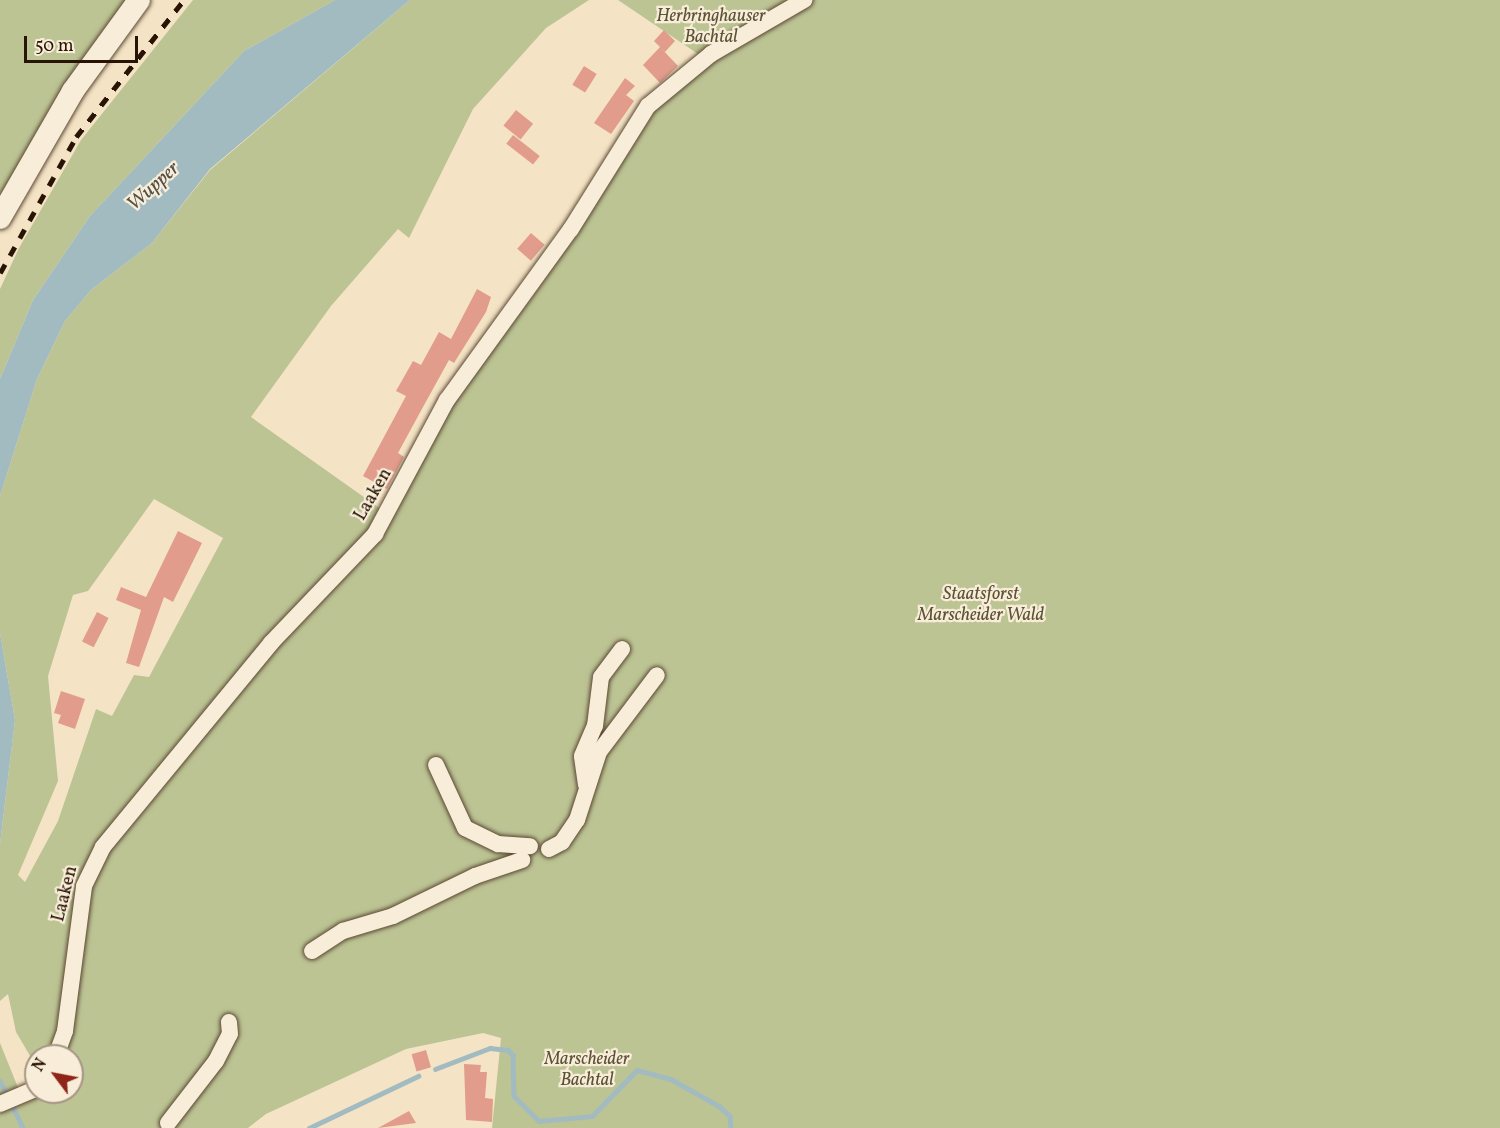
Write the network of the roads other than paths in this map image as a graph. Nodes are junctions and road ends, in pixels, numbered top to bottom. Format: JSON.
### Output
{"nodes":[{"id":1,"x":139,"y":0,"type":"edge"},
{"id":2,"x":804,"y":0,"type":"edge"},
{"id":3,"x":0,"y":218,"type":"edge"},
{"id":4,"x":622,"y":649,"type":"dead end"},
{"id":5,"x":657,"y":675,"type":"dead end"},
{"id":6,"x":436,"y":765,"type":"dead end"},
{"id":7,"x":588,"y":795,"type":"junction"},
{"id":8,"x":549,"y":849,"type":"dead end"},
{"id":9,"x":312,"y":951,"type":"dead end"},
{"id":10,"x":229,"y":1022,"type":"dead end"},
{"id":11,"x":60,"y":1044,"type":"edge"},
{"id":12,"x":24,"y":1096,"type":"edge"},
{"id":13,"x":0,"y":1104,"type":"edge"},
{"id":14,"x":168,"y":1123,"type":"dead end"}],
"edges":[{"from":1,"to":3,"type":"main road"},
{"from":2,"to":11,"type":"street","name":"Laaken"},
{"from":4,"to":7,"type":"street"},
{"from":5,"to":7,"type":"street"},
{"from":6,"to":9,"type":"street"},
{"from":7,"to":8,"type":"street"},
{"from":10,"to":14,"type":"street"},
{"from":12,"to":13,"type":"street"}]}
